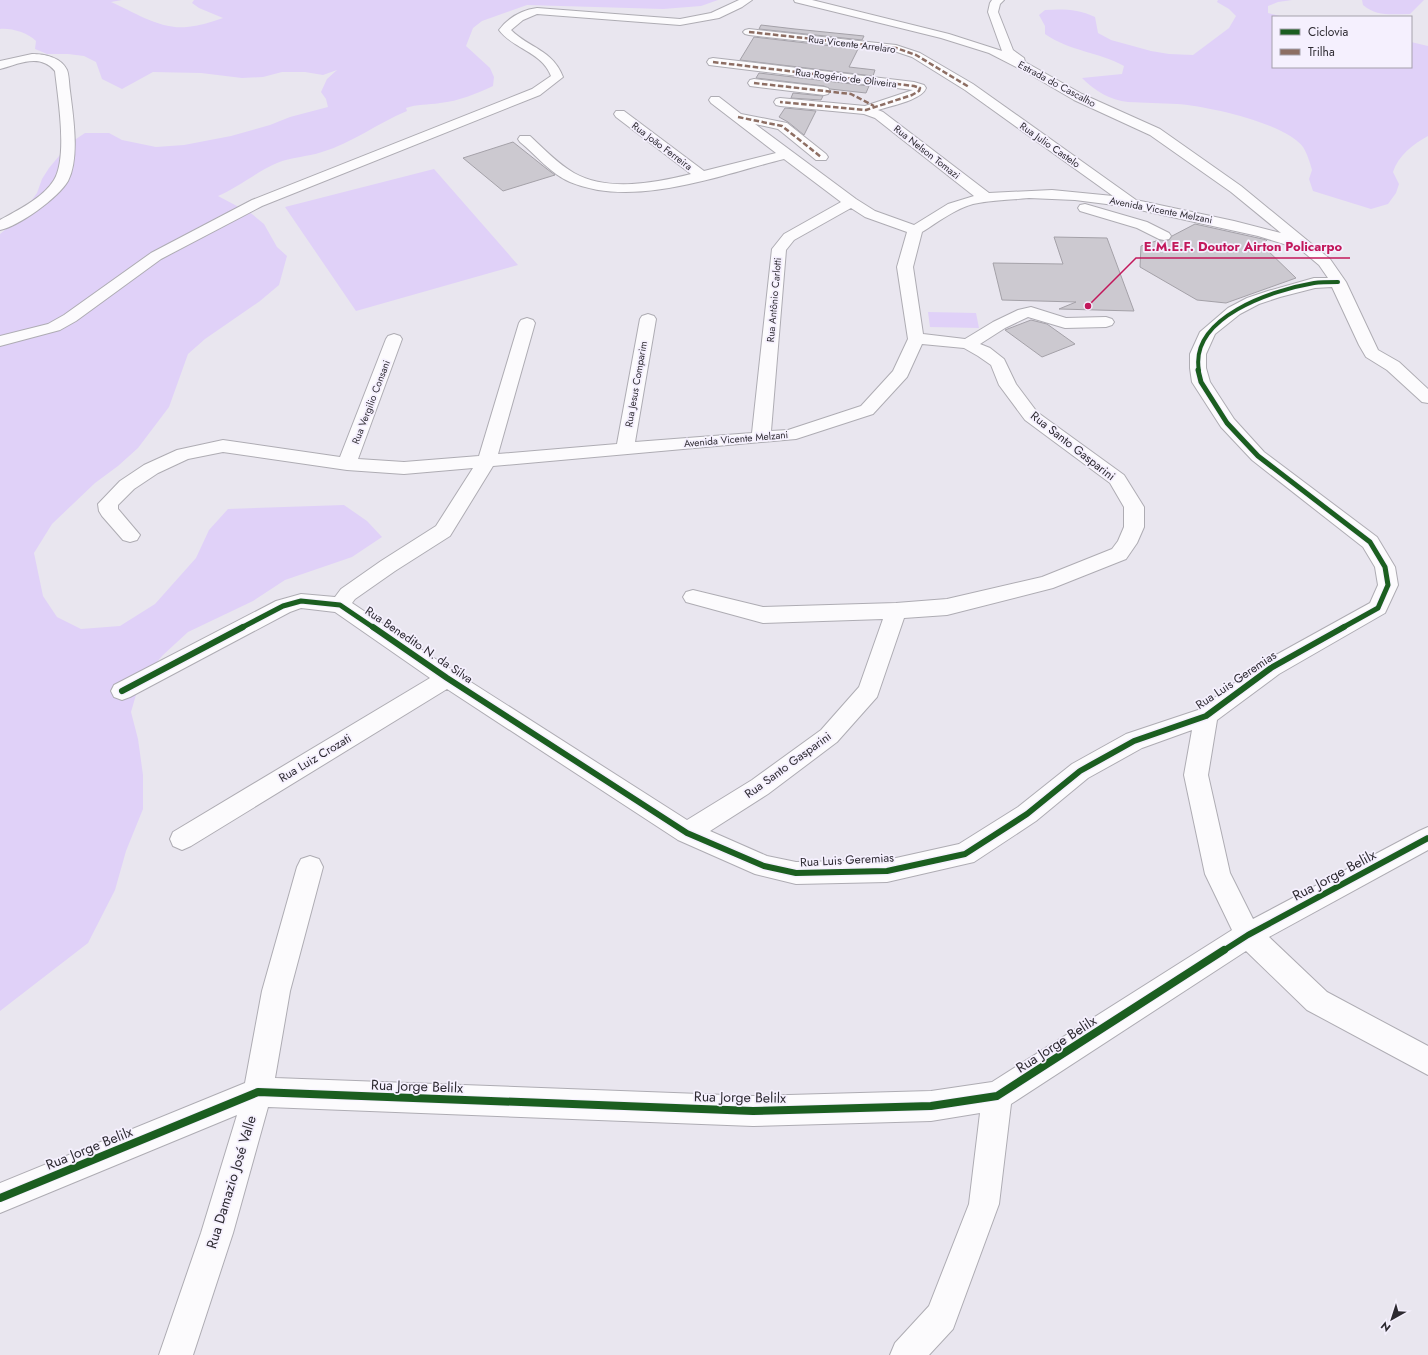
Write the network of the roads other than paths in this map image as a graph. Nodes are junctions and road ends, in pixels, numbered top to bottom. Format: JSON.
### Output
{"nodes":[{"id":1,"x":746,"y":0,"type":"edge"},
{"id":2,"x":799,"y":0,"type":"edge"},
{"id":3,"x":999,"y":0,"type":"edge"},
{"id":4,"x":749,"y":32,"type":"dead end"},
{"id":5,"x":713,"y":62,"type":"dead end"},
{"id":6,"x":0,"y":65,"type":"edge"},
{"id":7,"x":1030,"y":69,"type":"junction"},
{"id":8,"x":754,"y":83,"type":"dead end"},
{"id":9,"x":969,"y":87,"type":"joint"},
{"id":10,"x":715,"y":100,"type":"dead end"},
{"id":11,"x":780,"y":102,"type":"dead end"},
{"id":12,"x":870,"y":108,"type":"junction"},
{"id":13,"x":620,"y":114,"type":"dead end"},
{"id":14,"x":738,"y":117,"type":"junction"},
{"id":15,"x":525,"y":138,"type":"dead end"},
{"id":16,"x":786,"y":154,"type":"junction"},
{"id":17,"x":821,"y":157,"type":"dead end"},
{"id":18,"x":703,"y":177,"type":"junction"},
{"id":19,"x":1053,"y":194,"type":"junction"},
{"id":20,"x":986,"y":198,"type":"junction"},
{"id":21,"x":851,"y":202,"type":"junction"},
{"id":22,"x":1131,"y":203,"type":"junction"},
{"id":23,"x":0,"y":226,"type":"edge"},
{"id":24,"x":915,"y":230,"type":"junction"},
{"id":25,"x":1164,"y":236,"type":"dead end"},
{"id":26,"x":1305,"y":246,"type":"junction"},
{"id":27,"x":1338,"y":282,"type":"junction"},
{"id":28,"x":648,"y":319,"type":"dead end"},
{"id":29,"x":1106,"y":322,"type":"dead end"},
{"id":30,"x":527,"y":323,"type":"dead end"},
{"id":31,"x":394,"y":339,"type":"dead end"},
{"id":32,"x":916,"y":339,"type":"junction"},
{"id":33,"x":0,"y":341,"type":"edge"},
{"id":34,"x":968,"y":344,"type":"junction"},
{"id":35,"x":1393,"y":366,"type":"junction"},
{"id":36,"x":1428,"y":381,"type":"edge"},
{"id":37,"x":1428,"y":398,"type":"edge"},
{"id":38,"x":761,"y":437,"type":"junction"},
{"id":39,"x":625,"y":449,"type":"junction"},
{"id":40,"x":487,"y":461,"type":"junction"},
{"id":41,"x":347,"y":464,"type":"junction"},
{"id":42,"x":130,"y":535,"type":"dead end"},
{"id":43,"x":693,"y":597,"type":"dead end"},
{"id":44,"x":340,"y":605,"type":"junction"},
{"id":45,"x":896,"y":611,"type":"junction"},
{"id":46,"x":447,"y":678,"type":"junction"},
{"id":47,"x":122,"y":691,"type":"dead end"},
{"id":48,"x":1206,"y":716,"type":"junction"},
{"id":49,"x":687,"y":833,"type":"junction"},
{"id":50,"x":1428,"y":838,"type":"edge"},
{"id":51,"x":182,"y":839,"type":"dead end"},
{"id":52,"x":310,"y":867,"type":"dead end"},
{"id":53,"x":1248,"y":935,"type":"junction"},
{"id":54,"x":1428,"y":1061,"type":"edge"},
{"id":55,"x":258,"y":1092,"type":"junction"},
{"id":56,"x":997,"y":1096,"type":"junction"},
{"id":57,"x":0,"y":1198,"type":"edge"},
{"id":58,"x":176,"y":1355,"type":"edge"},
{"id":59,"x":907,"y":1355,"type":"edge"}],
"edges":[{"from":1,"to":33,"type":"street"},
{"from":2,"to":7,"type":"street","name":"Estrada do Cascalho"},
{"from":3,"to":7,"type":"street"},
{"from":4,"to":9,"type":"street","name":"Rua Vicente Arrelaro"},
{"from":5,"to":12,"type":"street","name":"Rua Rogério de Oliveira"},
{"from":6,"to":23,"type":"street"},
{"from":7,"to":26,"type":"street","name":"Estrada do Cascalho"},
{"from":8,"to":12,"type":"street","name":"Rua Nelson Tomazi"},
{"from":9,"to":22,"type":"street","name":"Rua Julio Castelo"},
{"from":10,"to":14,"type":"street"},
{"from":11,"to":12,"type":"street"},
{"from":12,"to":20,"type":"street","name":"Rua Nelson Tomazi"},
{"from":13,"to":18,"type":"street","name":"Rua João Ferreira"},
{"from":14,"to":16,"type":"street"},
{"from":14,"to":17,"type":"street"},
{"from":15,"to":18,"type":"street"},
{"from":16,"to":18,"type":"street"},
{"from":16,"to":21,"type":"street"},
{"from":19,"to":20,"type":"street","name":"Avenida Vicente Melzani"},
{"from":19,"to":22,"type":"street","name":"Avenida Vicente Melzani"},
{"from":19,"to":25,"type":"street"},
{"from":20,"to":24,"type":"street","name":"Avenida Vicente Melzani"},
{"from":21,"to":24,"type":"street"},
{"from":21,"to":38,"type":"street","name":"Rua Antônio Carlotti"},
{"from":22,"to":26,"type":"street","name":"Avenida Vicente Melzani"},
{"from":24,"to":32,"type":"street"},
{"from":26,"to":27,"type":"street","name":"Estrada do Cascalho"},
{"from":27,"to":35,"type":"street","name":"Estrada do Cascalho"},
{"from":27,"to":48,"type":"street","name":"Rua Luis Geremias"},
{"from":28,"to":39,"type":"street","name":"Rua Jesus Comparim"},
{"from":29,"to":34,"type":"street"},
{"from":30,"to":40,"type":"street"},
{"from":31,"to":41,"type":"street","name":"Rua Vergilio Consani"},
{"from":32,"to":34,"type":"street","name":"Rua Santo Gasparini"},
{"from":32,"to":38,"type":"street","name":"Avenida Vicente Melzani"},
{"from":34,"to":45,"type":"street","name":"Rua Santo Gasparini"},
{"from":35,"to":36,"type":"street"},
{"from":35,"to":37,"type":"street"},
{"from":38,"to":39,"type":"street","name":"Avenida Vicente Melzani"},
{"from":39,"to":40,"type":"street","name":"Avenida Vicente Melzani"},
{"from":40,"to":41,"type":"street","name":"Avenida Vicente Melzani"},
{"from":40,"to":44,"type":"street"},
{"from":41,"to":42,"type":"street","name":"Avenida Vicente Melzani"},
{"from":43,"to":45,"type":"street","name":"Rua Santo Gasparini"},
{"from":44,"to":46,"type":"street","name":"Rua Benedito N. da Silva"},
{"from":44,"to":47,"type":"street","name":"Rua Benedito N. da Silva"},
{"from":45,"to":49,"type":"street","name":"Rua Santo Gasparini"},
{"from":46,"to":49,"type":"street","name":"Rua Benedito N. da Silva"},
{"from":46,"to":51,"type":"street","name":"Rua Luiz Crozati"},
{"from":48,"to":49,"type":"street","name":"Rua Luis Geremias"},
{"from":48,"to":53,"type":"street"},
{"from":50,"to":53,"type":"street","name":"Rua Jorge Belilx"},
{"from":52,"to":55,"type":"street","name":"Rua Damazio José Valle"},
{"from":53,"to":54,"type":"street"},
{"from":53,"to":56,"type":"street","name":"Rua Jorge Belilx"},
{"from":55,"to":56,"type":"street","name":"Rua Jorge Belilx"},
{"from":55,"to":57,"type":"street","name":"Rua Jorge Belilx"},
{"from":55,"to":58,"type":"street","name":"Rua Damazio José Valle"},
{"from":56,"to":59,"type":"street"}]}
